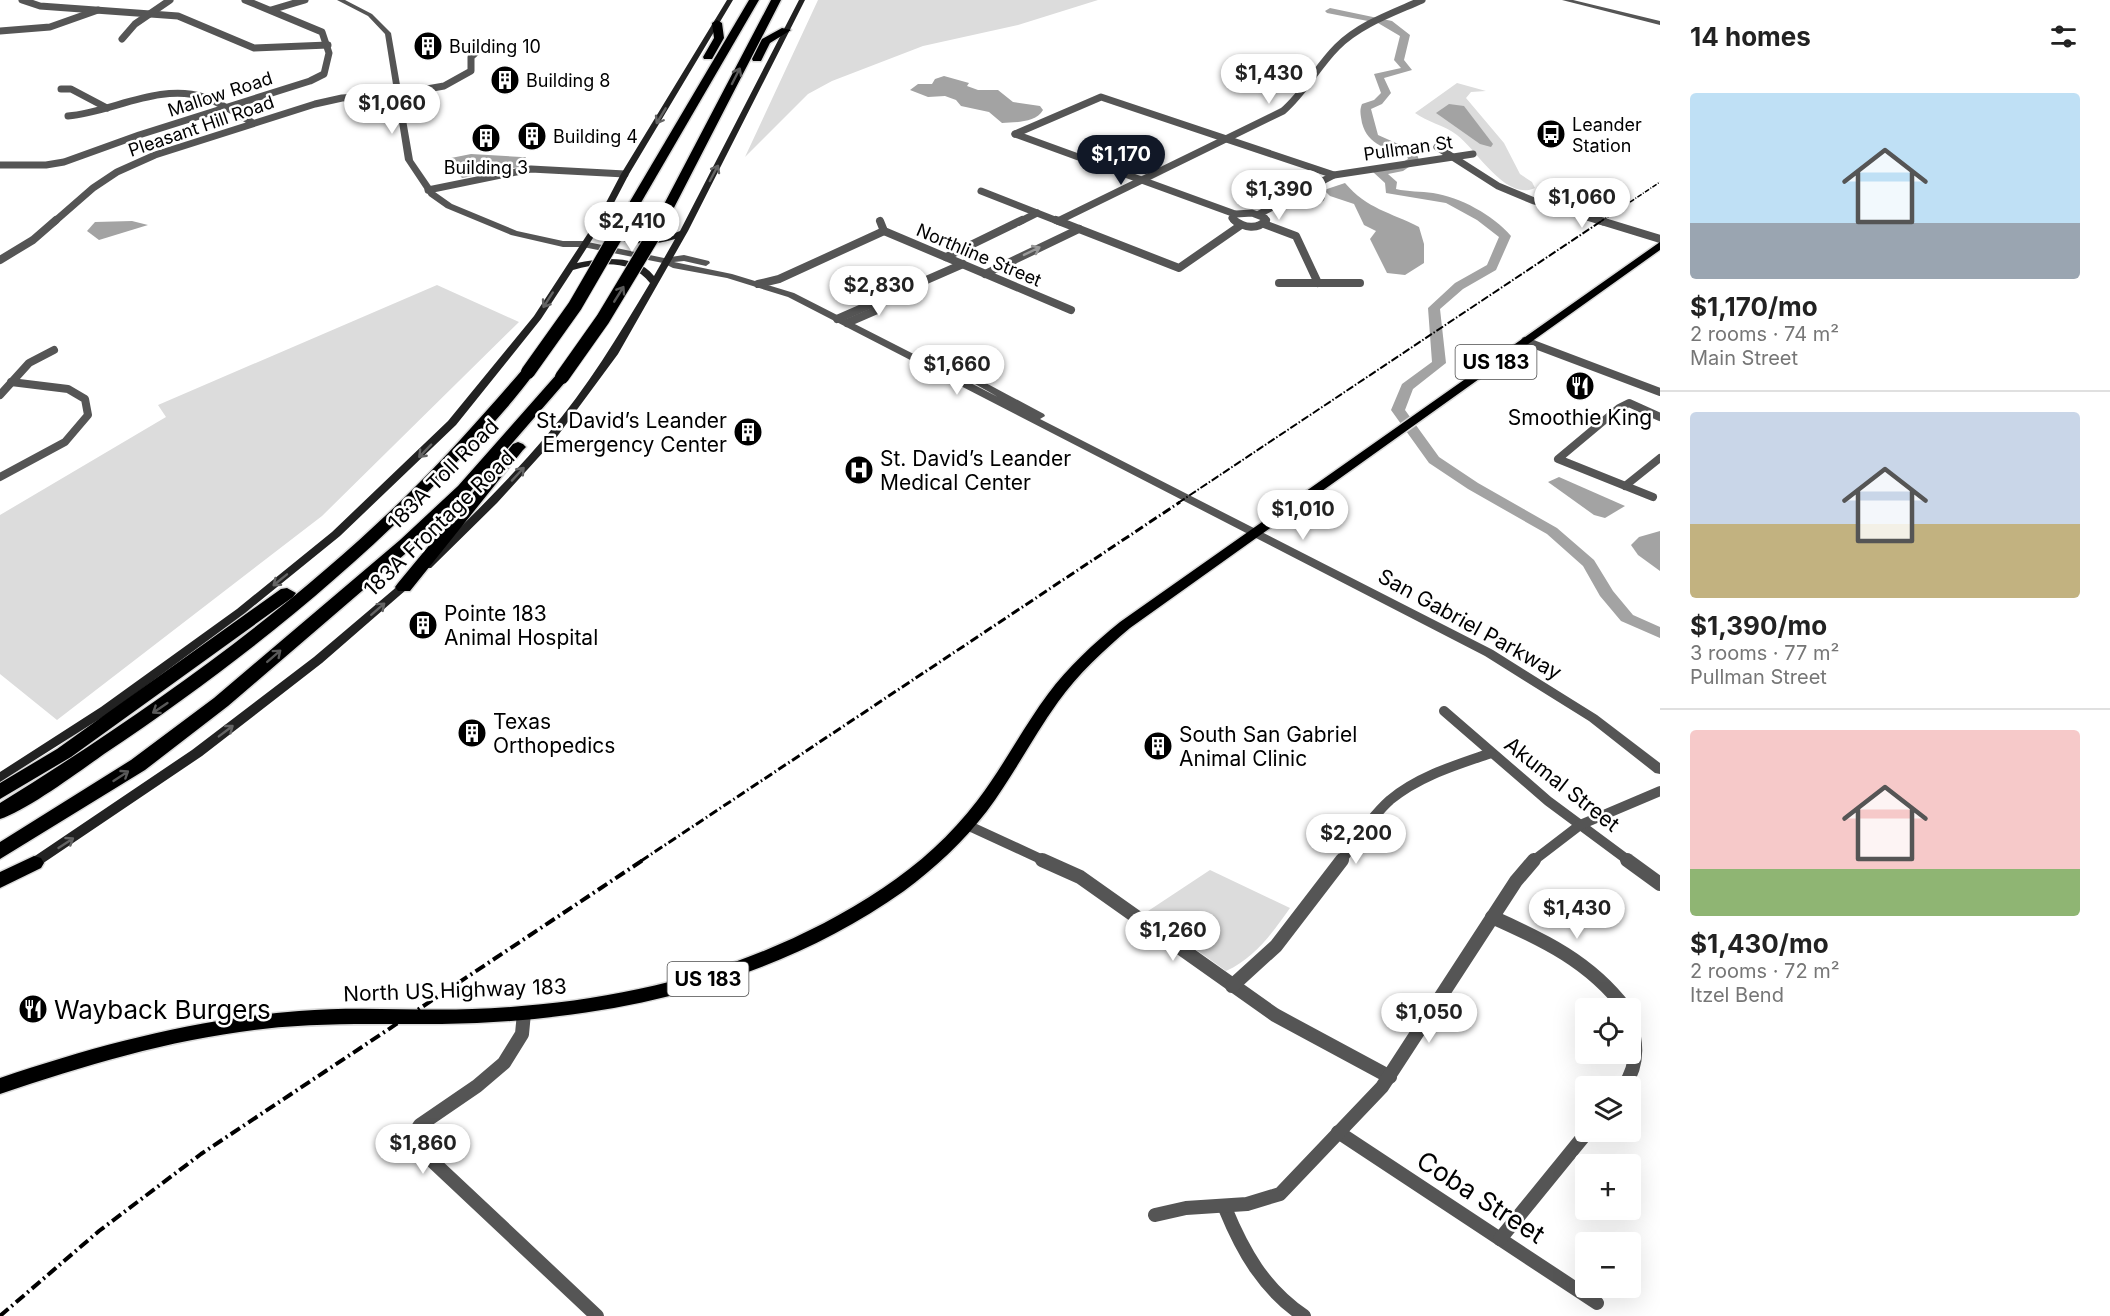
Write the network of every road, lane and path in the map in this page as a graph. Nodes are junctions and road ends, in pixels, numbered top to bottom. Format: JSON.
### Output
{"nodes":[{"id":1,"x":22,"y":0,"type":"edge"},
{"id":2,"x":170,"y":0,"type":"edge"},
{"id":3,"x":244,"y":0,"type":"edge"},
{"id":4,"x":305,"y":0,"type":"edge"},
{"id":5,"x":340,"y":0,"type":"edge"},
{"id":6,"x":730,"y":0,"type":"edge"},
{"id":7,"x":754,"y":0,"type":"edge"},
{"id":8,"x":776,"y":0,"type":"edge"},
{"id":9,"x":802,"y":0,"type":"edge"},
{"id":10,"x":1422,"y":0,"type":"edge"},
{"id":11,"x":1565,"y":0,"type":"edge"},
{"id":12,"x":99,"y":9,"type":"junction"},
{"id":13,"x":271,"y":10,"type":"junction"},
{"id":14,"x":151,"y":13,"type":"junction"},
{"id":15,"x":717,"y":23,"type":"junction"},
{"id":16,"x":1660,"y":23,"type":"edge"},
{"id":17,"x":786,"y":30,"type":"junction"},
{"id":18,"x":0,"y":31,"type":"edge"},
{"id":19,"x":122,"y":39,"type":"dead end"},
{"id":20,"x":328,"y":45,"type":"junction"},
{"id":21,"x":480,"y":49,"type":"dead end"},
{"id":22,"x":61,"y":89,"type":"dead end"},
{"id":23,"x":399,"y":94,"type":"junction"},
{"id":24,"x":107,"y":108,"type":"junction"},
{"id":25,"x":225,"y":108,"type":"junction"},
{"id":26,"x":68,"y":116,"type":"dead end"},
{"id":27,"x":253,"y":123,"type":"junction"},
{"id":28,"x":1227,"y":139,"type":"junction"},
{"id":29,"x":1437,"y":147,"type":"dead end"},
{"id":30,"x":1473,"y":153,"type":"dead end"},
{"id":31,"x":1452,"y":157,"type":"junction"},
{"id":32,"x":0,"y":165,"type":"edge"},
{"id":33,"x":625,"y":174,"type":"junction"},
{"id":34,"x":1334,"y":175,"type":"junction"},
{"id":35,"x":649,"y":178,"type":"junction"},
{"id":36,"x":1143,"y":180,"type":"junction"},
{"id":37,"x":681,"y":181,"type":"junction"},
{"id":38,"x":428,"y":190,"type":"junction"},
{"id":39,"x":981,"y":191,"type":"dead end"},
{"id":40,"x":1301,"y":191,"type":"junction"},
{"id":41,"x":1321,"y":198,"type":"dead end"},
{"id":42,"x":1037,"y":213,"type":"junction"},
{"id":43,"x":1235,"y":214,"type":"junction"},
{"id":44,"x":1259,"y":214,"type":"junction"},
{"id":45,"x":602,"y":218,"type":"junction"},
{"id":46,"x":880,"y":221,"type":"dead end"},
{"id":47,"x":1058,"y":221,"type":"junction"},
{"id":48,"x":1264,"y":224,"type":"junction"},
{"id":49,"x":1241,"y":225,"type":"junction"},
{"id":50,"x":1079,"y":229,"type":"junction"},
{"id":51,"x":684,"y":231,"type":"junction"},
{"id":52,"x":884,"y":231,"type":"junction"},
{"id":53,"x":1660,"y":239,"type":"edge"},
{"id":54,"x":583,"y":244,"type":"junction"},
{"id":55,"x":1660,"y":245,"type":"edge"},
{"id":56,"x":946,"y":257,"type":"junction"},
{"id":57,"x":0,"y":260,"type":"edge"},
{"id":58,"x":666,"y":261,"type":"junction"},
{"id":59,"x":966,"y":266,"type":"junction"},
{"id":60,"x":569,"y":268,"type":"junction"},
{"id":61,"x":985,"y":274,"type":"junction"},
{"id":62,"x":770,"y":281,"type":"junction"},
{"id":63,"x":654,"y":282,"type":"junction"},
{"id":64,"x":1318,"y":283,"type":"junction"},
{"id":65,"x":1360,"y":283,"type":"dead end"},
{"id":66,"x":758,"y":284,"type":"junction"},
{"id":67,"x":1280,"y":284,"type":"dead end"},
{"id":68,"x":1071,"y":310,"type":"dead end"},
{"id":69,"x":846,"y":319,"type":"junction"},
{"id":70,"x":1525,"y":342,"type":"junction"},
{"id":71,"x":54,"y":350,"type":"dead end"},
{"id":72,"x":11,"y":382,"type":"junction"},
{"id":73,"x":557,"y":383,"type":"junction"},
{"id":74,"x":1660,"y":392,"type":"edge"},
{"id":75,"x":0,"y":395,"type":"edge"},
{"id":76,"x":1660,"y":417,"type":"edge"},
{"id":77,"x":1660,"y":458,"type":"edge"},
{"id":78,"x":447,"y":464,"type":"junction"},
{"id":79,"x":0,"y":477,"type":"edge"},
{"id":80,"x":1625,"y":486,"type":"junction"},
{"id":81,"x":1653,"y":497,"type":"dead end"},
{"id":82,"x":1253,"y":532,"type":"junction"},
{"id":83,"x":404,"y":587,"type":"junction"},
{"id":84,"x":1444,"y":711,"type":"dead end"},
{"id":85,"x":1491,"y":753,"type":"junction"},
{"id":86,"x":1660,"y":770,"type":"edge"},
{"id":87,"x":0,"y":778,"type":"edge"},
{"id":88,"x":1660,"y":791,"type":"edge"},
{"id":89,"x":0,"y":792,"type":"edge"},
{"id":90,"x":0,"y":812,"type":"edge"},
{"id":91,"x":1578,"y":824,"type":"junction"},
{"id":92,"x":967,"y":825,"type":"junction"},
{"id":93,"x":0,"y":852,"type":"edge"},
{"id":94,"x":34,"y":863,"type":"junction"},
{"id":95,"x":0,"y":880,"type":"edge"},
{"id":96,"x":1660,"y":884,"type":"edge"},
{"id":97,"x":0,"y":887,"type":"edge"},
{"id":98,"x":1492,"y":917,"type":"junction"},
{"id":99,"x":1232,"y":986,"type":"junction"},
{"id":100,"x":1618,"y":998,"type":"edge"},
{"id":101,"x":524,"y":1013,"type":"junction"},
{"id":102,"x":1390,"y":1077,"type":"junction"},
{"id":103,"x":0,"y":1086,"type":"edge"},
{"id":104,"x":1338,"y":1132,"type":"junction"},
{"id":105,"x":1579,"y":1142,"type":"edge"},
{"id":106,"x":1225,"y":1208,"type":"junction"},
{"id":107,"x":1155,"y":1215,"type":"dead end"},
{"id":108,"x":1500,"y":1239,"type":"junction"},
{"id":109,"x":1597,"y":1303,"type":"dead end"},
{"id":110,"x":597,"y":1316,"type":"edge"},
{"id":111,"x":1304,"y":1316,"type":"edge"}],
"edges":[{"from":1,"to":12,"type":"street"},
{"from":2,"to":14,"type":"street"},
{"from":3,"to":13,"type":"street"},
{"from":4,"to":13,"type":"street"},
{"from":5,"to":23,"type":"street","name":"San Gabriel Parkway"},
{"from":6,"to":15,"type":"main road"},
{"from":7,"to":35,"type":"highway","name":"183A Toll Road"},
{"from":37,"to":8,"type":"highway","name":"183A Toll Road","one_way":true},
{"from":9,"to":17,"type":"main road","name":"183A Frontage Road"},
{"from":10,"to":28,"type":"street"},
{"from":11,"to":16,"type":"street"},
{"from":12,"to":14,"type":"street"},
{"from":12,"to":18,"type":"street"},
{"from":13,"to":20,"type":"street"},
{"from":14,"to":19,"type":"street"},
{"from":14,"to":20,"type":"street"},
{"from":15,"to":33,"type":"main road","one_way":true},
{"from":15,"to":35,"type":"highway"},
{"from":17,"to":37,"type":"highway"},
{"from":51,"to":17,"type":"main road","name":"183A Frontage Road","one_way":true},
{"from":20,"to":25,"type":"street","name":"Mallow Road"},
{"from":21,"to":23,"type":"street","name":"Pleasant Hill Road"},
{"from":22,"to":24,"type":"street"},
{"from":23,"to":27,"type":"street","name":"Pleasant Hill Road"},
{"from":23,"to":38,"type":"street","name":"San Gabriel Parkway"},
{"from":24,"to":25,"type":"street"},
{"from":24,"to":26,"type":"street"},
{"from":25,"to":27,"type":"street"},
{"from":25,"to":32,"type":"street","name":"Mallow Road"},
{"from":27,"to":57,"type":"street","name":"Pleasant Hill Road"},
{"from":28,"to":34,"type":"street"},
{"from":28,"to":36,"type":"street"},
{"from":28,"to":36,"type":"street"},
{"from":29,"to":31,"type":"street"},
{"from":30,"to":31,"type":"street","name":"Pullman St"},
{"from":31,"to":34,"type":"street","name":"Pullman St"},
{"from":31,"to":53,"type":"street"},
{"from":33,"to":38,"type":"street"},
{"from":33,"to":45,"type":"main road"},
{"from":34,"to":40,"type":"street","name":"Pullman St"},
{"from":35,"to":78,"type":"highway","name":"183A Toll Road","bridge":true},
{"from":36,"to":43,"type":"street"},
{"from":36,"to":47,"type":"street"},
{"from":73,"to":37,"type":"highway","name":"183A Toll Road","one_way":true,"bridge":true},
{"from":38,"to":54,"type":"street","name":"San Gabriel Parkway"},
{"from":39,"to":42,"type":"street"},
{"from":40,"to":41,"type":"street"},
{"from":40,"to":44,"type":"street","name":"Pullman St"},
{"from":42,"to":47,"type":"street"},
{"from":42,"to":56,"type":"street"},
{"from":43,"to":44,"type":"street"},
{"from":43,"to":49,"type":"street"},
{"from":44,"to":48,"type":"street"},
{"from":45,"to":51,"type":"main road"},
{"from":45,"to":54,"type":"main road"},
{"from":46,"to":52,"type":"street","name":"Northline Street"},
{"from":47,"to":50,"type":"street"},
{"from":48,"to":49,"type":"street"},
{"from":48,"to":64,"type":"street"},
{"from":49,"to":50,"type":"street"},
{"from":61,"to":50,"type":"street","one_way":true},
{"from":51,"to":58,"type":"main road","name":"183A Frontage Road"},
{"from":52,"to":56,"type":"street","name":"Northline Street"},
{"from":52,"to":62,"type":"street"},
{"from":54,"to":58,"type":"street","name":"San Gabriel Parkway"},
{"from":54,"to":60,"type":"main road"},
{"from":55,"to":70,"type":"main road","name":"North US Highway 183","number":"US 183"},
{"from":56,"to":59,"type":"street","name":"Northline Street"},
{"from":58,"to":62,"type":"street","name":"San Gabriel Parkway"},
{"from":58,"to":63,"type":"main road","name":"183A Frontage Road"},
{"from":58,"to":66,"type":"street","name":"San Gabriel Parkway"},
{"from":59,"to":61,"type":"street","name":"Northline Street"},
{"from":59,"to":69,"type":"street"},
{"from":59,"to":69,"type":"street"},
{"from":60,"to":63,"type":"main road"},
{"from":60,"to":87,"type":"main road","one_way":true},
{"from":61,"to":68,"type":"street","name":"Northline Street"},
{"from":62,"to":66,"type":"street"},
{"from":62,"to":69,"type":"street","name":"San Gabriel Parkway"},
{"from":83,"to":63,"type":"main road","name":"183A Frontage Road","one_way":true},
{"from":64,"to":65,"type":"street"},
{"from":64,"to":67,"type":"street"},
{"from":66,"to":69,"type":"street","name":"San Gabriel Parkway"},
{"from":69,"to":82,"type":"street","name":"San Gabriel Parkway"},
{"from":70,"to":74,"type":"street"},
{"from":70,"to":82,"type":"main road","name":"North US Highway 183","number":"US 183"},
{"from":71,"to":72,"type":"street"},
{"from":72,"to":75,"type":"street"},
{"from":72,"to":79,"type":"street"},
{"from":73,"to":83,"type":"highway"},
{"from":93,"to":73,"type":"highway","name":"183A Toll Road","one_way":true},
{"from":76,"to":80,"type":"street"},
{"from":77,"to":80,"type":"street"},
{"from":78,"to":89,"type":"highway"},
{"from":78,"to":90,"type":"highway","name":"183A Toll Road","one_way":true},
{"from":80,"to":81,"type":"street"},
{"from":82,"to":86,"type":"street","name":"San Gabriel Parkway"},
{"from":82,"to":92,"type":"main road","name":"North US Highway 183","number":"US 183"},
{"from":94,"to":83,"type":"main road","name":"183A Frontage Road","one_way":true},
{"from":84,"to":85,"type":"street","name":"Akumal Street"},
{"from":85,"to":91,"type":"street","name":"Akumal Street"},
{"from":85,"to":99,"type":"street"},
{"from":88,"to":91,"type":"street"},
{"from":91,"to":96,"type":"street","name":"Akumal Street"},
{"from":91,"to":98,"type":"street"},
{"from":92,"to":99,"type":"street"},
{"from":92,"to":101,"type":"main road","name":"North US Highway 183","number":"US 183"},
{"from":94,"to":95,"type":"highway"},
{"from":94,"to":97,"type":"main road","name":"183A Frontage Road"},
{"from":98,"to":100,"type":"street"},
{"from":98,"to":102,"type":"street"},
{"from":99,"to":102,"type":"street"},
{"from":101,"to":103,"type":"main road","name":"North US Highway 183","number":"US 183"},
{"from":101,"to":110,"type":"street"},
{"from":102,"to":104,"type":"street"},
{"from":104,"to":106,"type":"street"},
{"from":104,"to":108,"type":"street","name":"Coba Street"},
{"from":105,"to":108,"type":"street"},
{"from":106,"to":107,"type":"street"},
{"from":106,"to":111,"type":"street"},
{"from":108,"to":109,"type":"street","name":"Coba Street"}]}
